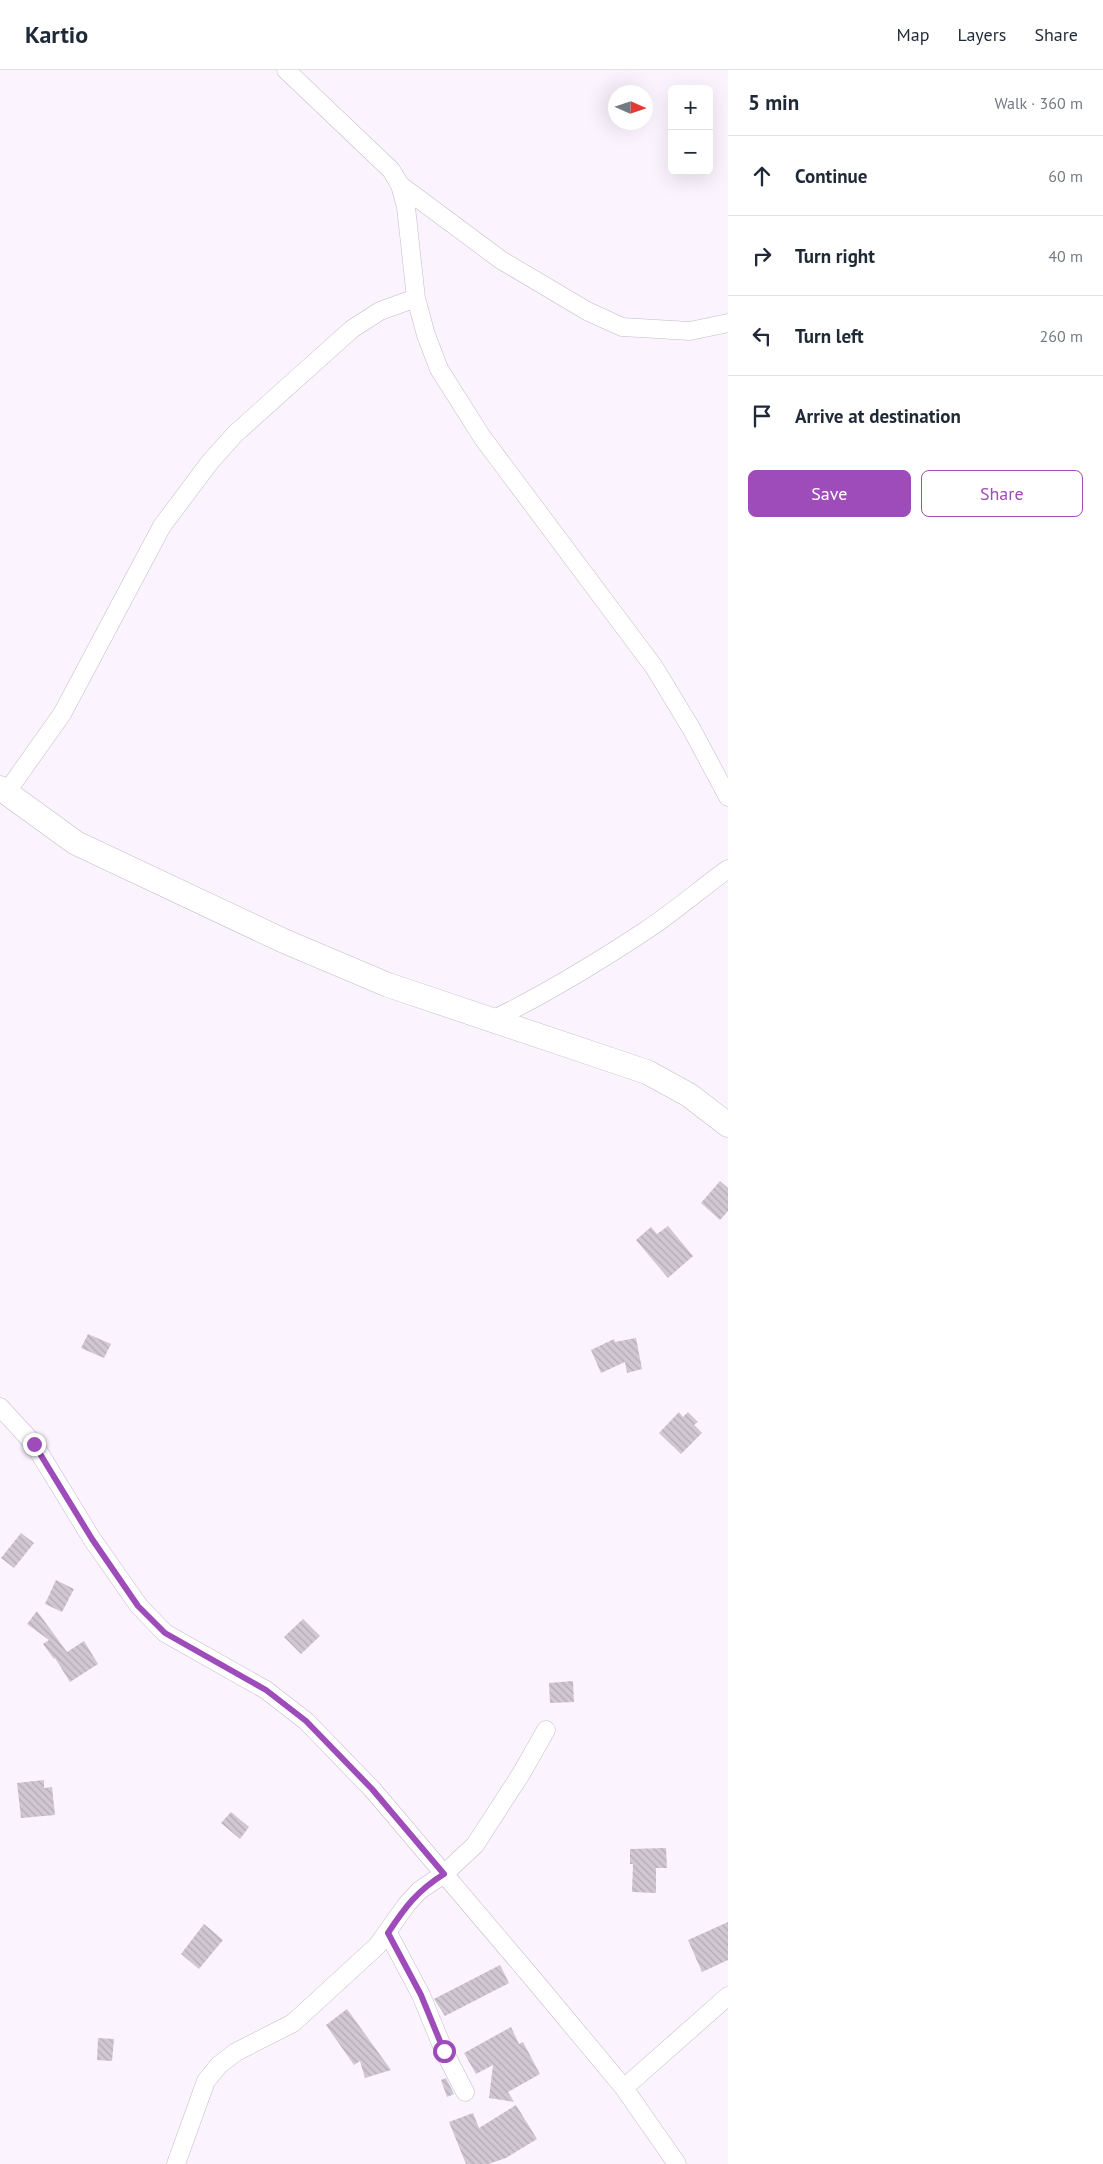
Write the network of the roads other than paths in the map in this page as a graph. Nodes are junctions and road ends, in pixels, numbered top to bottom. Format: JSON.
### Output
{"nodes":[{"id":1,"x":286,"y":70,"type":"edge"},
{"id":2,"x":400,"y":185,"type":"junction"},
{"id":3,"x":416,"y":298,"type":"junction"},
{"id":4,"x":728,"y":323,"type":"edge"},
{"id":5,"x":3,"y":791,"type":"edge"},
{"id":6,"x":728,"y":797,"type":"edge"},
{"id":7,"x":728,"y":869,"type":"edge"},
{"id":8,"x":490,"y":1021,"type":"junction"},
{"id":9,"x":728,"y":1125,"type":"edge"},
{"id":10,"x":0,"y":1407,"type":"edge"},
{"id":11,"x":546,"y":1730,"type":"dead end"},
{"id":12,"x":444,"y":1874,"type":"junction"},
{"id":13,"x":388,"y":1933,"type":"junction"},
{"id":14,"x":728,"y":1996,"type":"edge"},
{"id":15,"x":624,"y":2088,"type":"junction"},
{"id":16,"x":465,"y":2092,"type":"dead end"},
{"id":17,"x":176,"y":2164,"type":"edge"},
{"id":18,"x":677,"y":2164,"type":"edge"}],
"edges":[{"from":1,"to":2,"type":"street"},
{"from":2,"to":3,"type":"street"},
{"from":2,"to":4,"type":"street"},
{"from":3,"to":5,"type":"street"},
{"from":3,"to":6,"type":"street"},
{"from":5,"to":8,"type":"main road"},
{"from":7,"to":8,"type":"street"},
{"from":8,"to":9,"type":"main road"},
{"from":10,"to":12,"type":"street"},
{"from":11,"to":12,"type":"street"},
{"from":12,"to":13,"type":"street"},
{"from":12,"to":15,"type":"street"},
{"from":13,"to":16,"type":"street"},
{"from":13,"to":17,"type":"street"},
{"from":14,"to":15,"type":"street"},
{"from":15,"to":18,"type":"street"}]}
